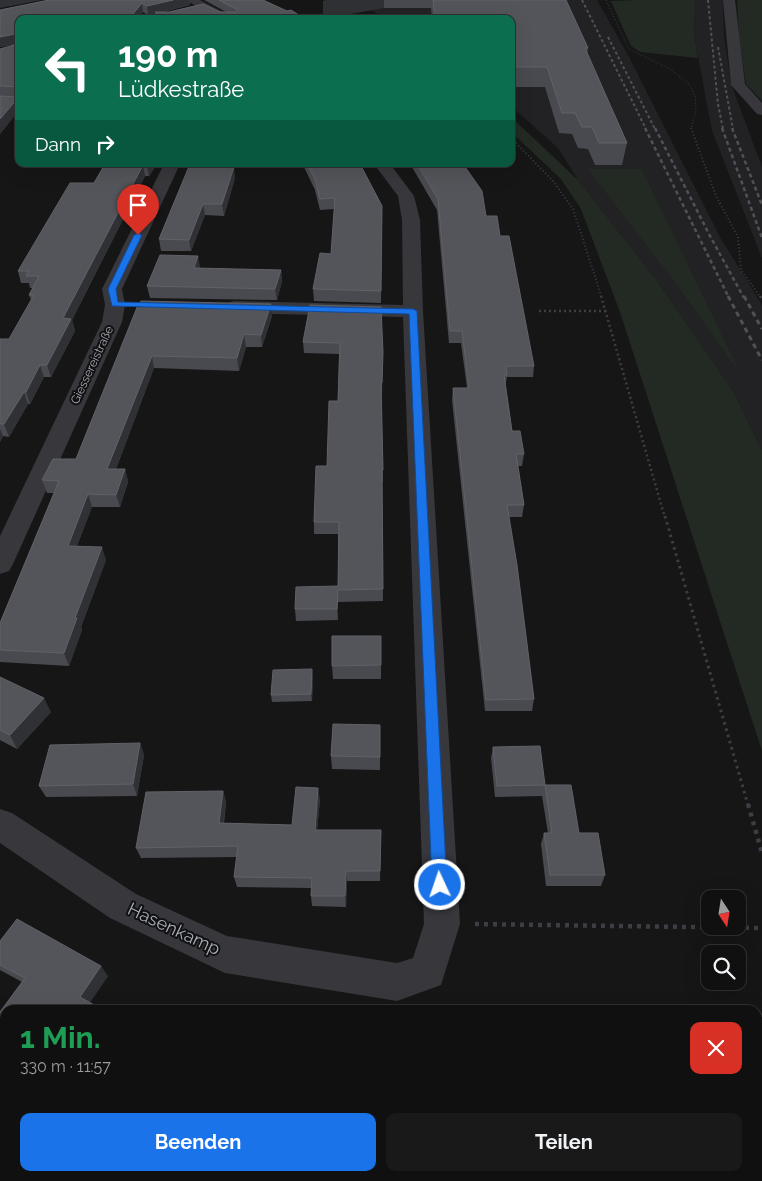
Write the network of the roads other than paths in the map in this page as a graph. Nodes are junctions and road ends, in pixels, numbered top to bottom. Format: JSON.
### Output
{"nodes":[{"id":1,"x":729,"y":0,"type":"edge"},
{"id":2,"x":190,"y":6,"type":"edge"},
{"id":3,"x":223,"y":15,"type":"edge"},
{"id":4,"x":762,"y":111,"type":"edge"},
{"id":5,"x":171,"y":167,"type":"edge"},
{"id":6,"x":384,"y":167,"type":"edge"},
{"id":7,"x":214,"y":307,"type":"edge"},
{"id":8,"x":413,"y":311,"type":"junction"},
{"id":9,"x":0,"y":564,"type":"edge"},
{"id":10,"x":0,"y":824,"type":"edge"}],
"edges":[{"from":1,"to":4,"type":"street"},
{"from":2,"to":3,"type":"street"},
{"from":5,"to":9,"type":"street","name":"Giessereistraße"},
{"from":6,"to":8,"type":"street"},
{"from":7,"to":8,"type":"street"},
{"from":8,"to":10,"type":"street","name":"Hasenkamp"}]}
